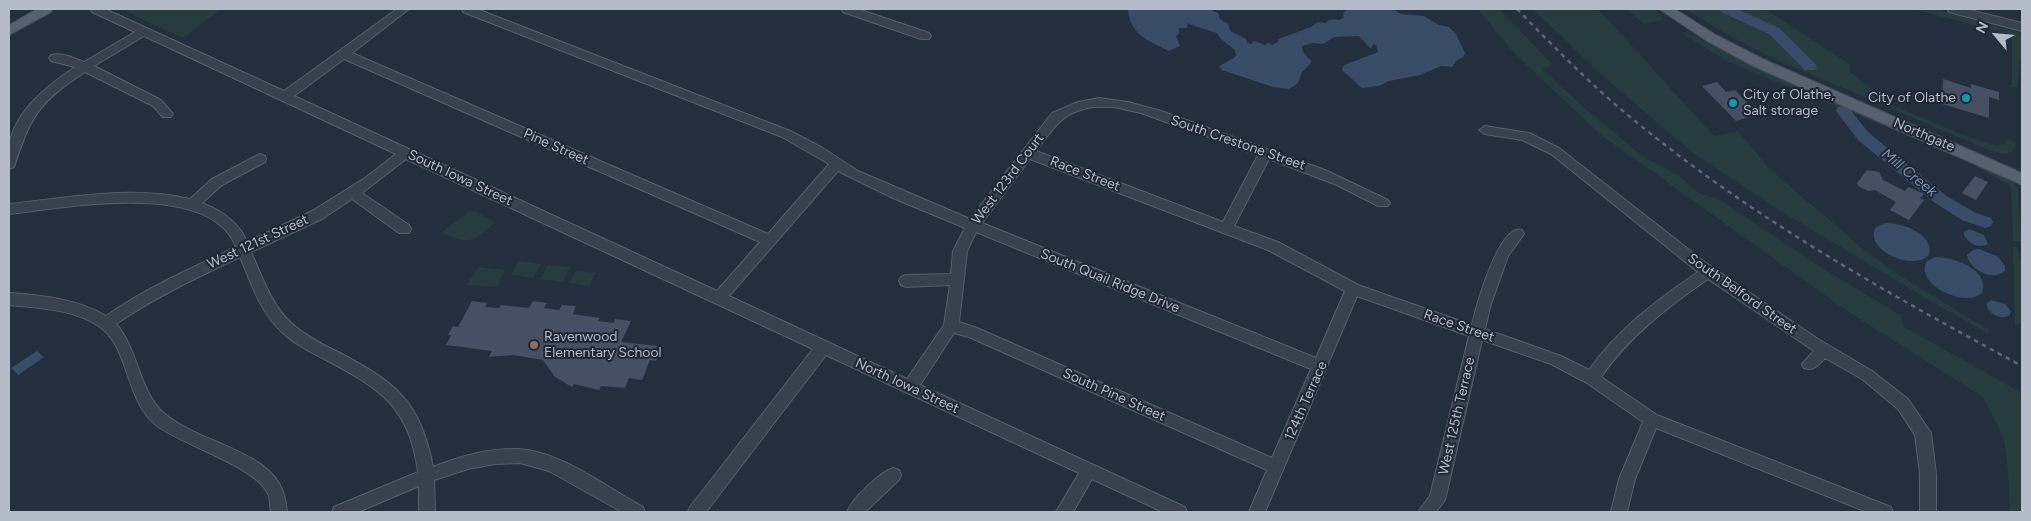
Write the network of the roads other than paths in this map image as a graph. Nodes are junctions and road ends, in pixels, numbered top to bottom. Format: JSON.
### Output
{"nodes":[{"id":1,"x":46,"y":9,"type":"edge"},
{"id":2,"x":96,"y":9,"type":"edge"},
{"id":3,"x":404,"y":9,"type":"edge"},
{"id":4,"x":467,"y":9,"type":"edge"},
{"id":5,"x":847,"y":9,"type":"edge"},
{"id":6,"x":1666,"y":9,"type":"edge"},
{"id":7,"x":1682,"y":9,"type":"edge"},
{"id":8,"x":1953,"y":9,"type":"edge"},
{"id":9,"x":2022,"y":27,"type":"edge"},
{"id":10,"x":9,"y":31,"type":"edge"},
{"id":11,"x":144,"y":31,"type":"junction"},
{"id":12,"x":925,"y":36,"type":"dead end"},
{"id":13,"x":344,"y":54,"type":"junction"},
{"id":14,"x":55,"y":58,"type":"dead end"},
{"id":15,"x":86,"y":67,"type":"junction"},
{"id":16,"x":284,"y":97,"type":"junction"},
{"id":17,"x":1089,"y":103,"type":"joint"},
{"id":18,"x":167,"y":114,"type":"dead end"},
{"id":19,"x":1485,"y":130,"type":"dead end"},
{"id":20,"x":15,"y":132,"type":"edge"},
{"id":21,"x":405,"y":153,"type":"junction"},
{"id":22,"x":1027,"y":153,"type":"junction"},
{"id":23,"x":1266,"y":153,"type":"junction"},
{"id":24,"x":260,"y":159,"type":"dead end"},
{"id":25,"x":9,"y":164,"type":"edge"},
{"id":26,"x":836,"y":164,"type":"junction"},
{"id":27,"x":2022,"y":168,"type":"edge"},
{"id":28,"x":2022,"y":179,"type":"edge"},
{"id":29,"x":353,"y":193,"type":"junction"},
{"id":30,"x":1383,"y":203,"type":"dead end"},
{"id":31,"x":192,"y":205,"type":"junction"},
{"id":32,"x":9,"y":210,"type":"edge"},
{"id":33,"x":973,"y":225,"type":"junction"},
{"id":34,"x":1226,"y":228,"type":"junction"},
{"id":35,"x":404,"y":229,"type":"dead end"},
{"id":36,"x":1517,"y":234,"type":"dead end"},
{"id":37,"x":769,"y":240,"type":"junction"},
{"id":38,"x":244,"y":250,"type":"junction"},
{"id":39,"x":1708,"y":272,"type":"junction"},
{"id":40,"x":956,"y":280,"type":"junction"},
{"id":41,"x":906,"y":281,"type":"dead end"},
{"id":42,"x":1354,"y":289,"type":"junction"},
{"id":43,"x":718,"y":298,"type":"junction"},
{"id":44,"x":9,"y":299,"type":"edge"},
{"id":45,"x":106,"y":324,"type":"junction"},
{"id":46,"x":950,"y":326,"type":"junction"},
{"id":47,"x":1477,"y":332,"type":"junction"},
{"id":48,"x":823,"y":347,"type":"junction"},
{"id":49,"x":1824,"y":350,"type":"junction"},
{"id":50,"x":1809,"y":364,"type":"dead end"},
{"id":51,"x":1321,"y":367,"type":"junction"},
{"id":52,"x":1592,"y":379,"type":"junction"},
{"id":53,"x":910,"y":387,"type":"junction"},
{"id":54,"x":1652,"y":420,"type":"junction"},
{"id":55,"x":1276,"y":467,"type":"junction"},
{"id":56,"x":1089,"y":470,"type":"junction"},
{"id":57,"x":893,"y":475,"type":"dead end"},
{"id":58,"x":426,"y":478,"type":"junction"},
{"id":59,"x":279,"y":512,"type":"edge"},
{"id":60,"x":340,"y":512,"type":"edge"},
{"id":61,"x":427,"y":512,"type":"edge"},
{"id":62,"x":637,"y":512,"type":"edge"},
{"id":63,"x":696,"y":512,"type":"edge"},
{"id":64,"x":855,"y":512,"type":"edge"},
{"id":65,"x":1064,"y":512,"type":"edge"},
{"id":66,"x":1179,"y":512,"type":"edge"},
{"id":67,"x":1258,"y":512,"type":"edge"},
{"id":68,"x":1426,"y":512,"type":"edge"},
{"id":69,"x":1619,"y":512,"type":"edge"},
{"id":70,"x":1885,"y":512,"type":"edge"},
{"id":71,"x":1928,"y":512,"type":"edge"}],
"edges":[{"from":1,"to":10,"type":"main road"},
{"from":2,"to":11,"type":"street","name":"South Iowa Street"},
{"from":3,"to":13,"type":"street"},
{"from":4,"to":26,"type":"street","name":"South Quail Ridge Drive"},
{"from":5,"to":12,"type":"street"},
{"from":6,"to":28,"type":"main road","name":"Northgate"},
{"from":7,"to":27,"type":"main road","name":"Northgate"},
{"from":8,"to":9,"type":"street"},
{"from":11,"to":15,"type":"street"},
{"from":11,"to":16,"type":"street","name":"South Iowa Street"},
{"from":13,"to":16,"type":"street"},
{"from":13,"to":37,"type":"street","name":"Pine Street"},
{"from":14,"to":15,"type":"street"},
{"from":15,"to":18,"type":"street"},
{"from":15,"to":20,"type":"street"},
{"from":16,"to":21,"type":"street","name":"South Iowa Street"},
{"from":17,"to":22,"type":"street","name":"West 123rd Court"},
{"from":17,"to":23,"type":"street","name":"South Crestone Street"},
{"from":19,"to":39,"type":"street","name":"South Belford Street"},
{"from":20,"to":25,"type":"street"},
{"from":21,"to":29,"type":"street","name":"West 121st Street"},
{"from":21,"to":43,"type":"street","name":"South Iowa Street"},
{"from":22,"to":33,"type":"street","name":"West 123rd Court"},
{"from":22,"to":34,"type":"street","name":"Race Street"},
{"from":23,"to":30,"type":"street","name":"South Crestone Street"},
{"from":23,"to":34,"type":"street"},
{"from":24,"to":31,"type":"street"},
{"from":26,"to":33,"type":"street","name":"South Quail Ridge Drive"},
{"from":26,"to":37,"type":"street"},
{"from":29,"to":35,"type":"street"},
{"from":29,"to":38,"type":"street","name":"West 121st Street"},
{"from":31,"to":32,"type":"street"},
{"from":31,"to":38,"type":"street"},
{"from":33,"to":40,"type":"street","name":"West 123rd Court"},
{"from":33,"to":51,"type":"street","name":"South Quail Ridge Drive"},
{"from":34,"to":42,"type":"street","name":"Race Street"},
{"from":36,"to":47,"type":"street","name":"West 125th Terrace"},
{"from":37,"to":43,"type":"street"},
{"from":38,"to":45,"type":"street","name":"West 121st Street"},
{"from":38,"to":58,"type":"street"},
{"from":39,"to":49,"type":"street","name":"South Belford Street"},
{"from":39,"to":52,"type":"street"},
{"from":40,"to":41,"type":"street"},
{"from":40,"to":46,"type":"street","name":"West 123rd Court"},
{"from":42,"to":47,"type":"street","name":"Race Street"},
{"from":42,"to":51,"type":"street","name":"124th Terrace"},
{"from":43,"to":48,"type":"street","name":"South Iowa Street"},
{"from":44,"to":45,"type":"street"},
{"from":45,"to":59,"type":"street"},
{"from":46,"to":53,"type":"street","name":"West 123rd Court"},
{"from":46,"to":55,"type":"street","name":"South Pine Street"},
{"from":47,"to":52,"type":"street","name":"Race Street"},
{"from":47,"to":68,"type":"street","name":"West 125th Terrace"},
{"from":48,"to":53,"type":"street","name":"North Iowa Street"},
{"from":48,"to":63,"type":"street"},
{"from":49,"to":50,"type":"street"},
{"from":49,"to":71,"type":"street","name":"South Belford Street"},
{"from":51,"to":55,"type":"street","name":"124th Terrace"},
{"from":52,"to":54,"type":"street","name":"Race Street"},
{"from":53,"to":56,"type":"street","name":"North Iowa Street"},
{"from":54,"to":69,"type":"street"},
{"from":54,"to":70,"type":"street","name":"Race Street"},
{"from":55,"to":67,"type":"street","name":"124th Terrace"},
{"from":56,"to":65,"type":"street"},
{"from":56,"to":66,"type":"street","name":"North Iowa Street"},
{"from":57,"to":64,"type":"street"},
{"from":58,"to":60,"type":"street"},
{"from":58,"to":61,"type":"street"},
{"from":58,"to":62,"type":"street"}]}
